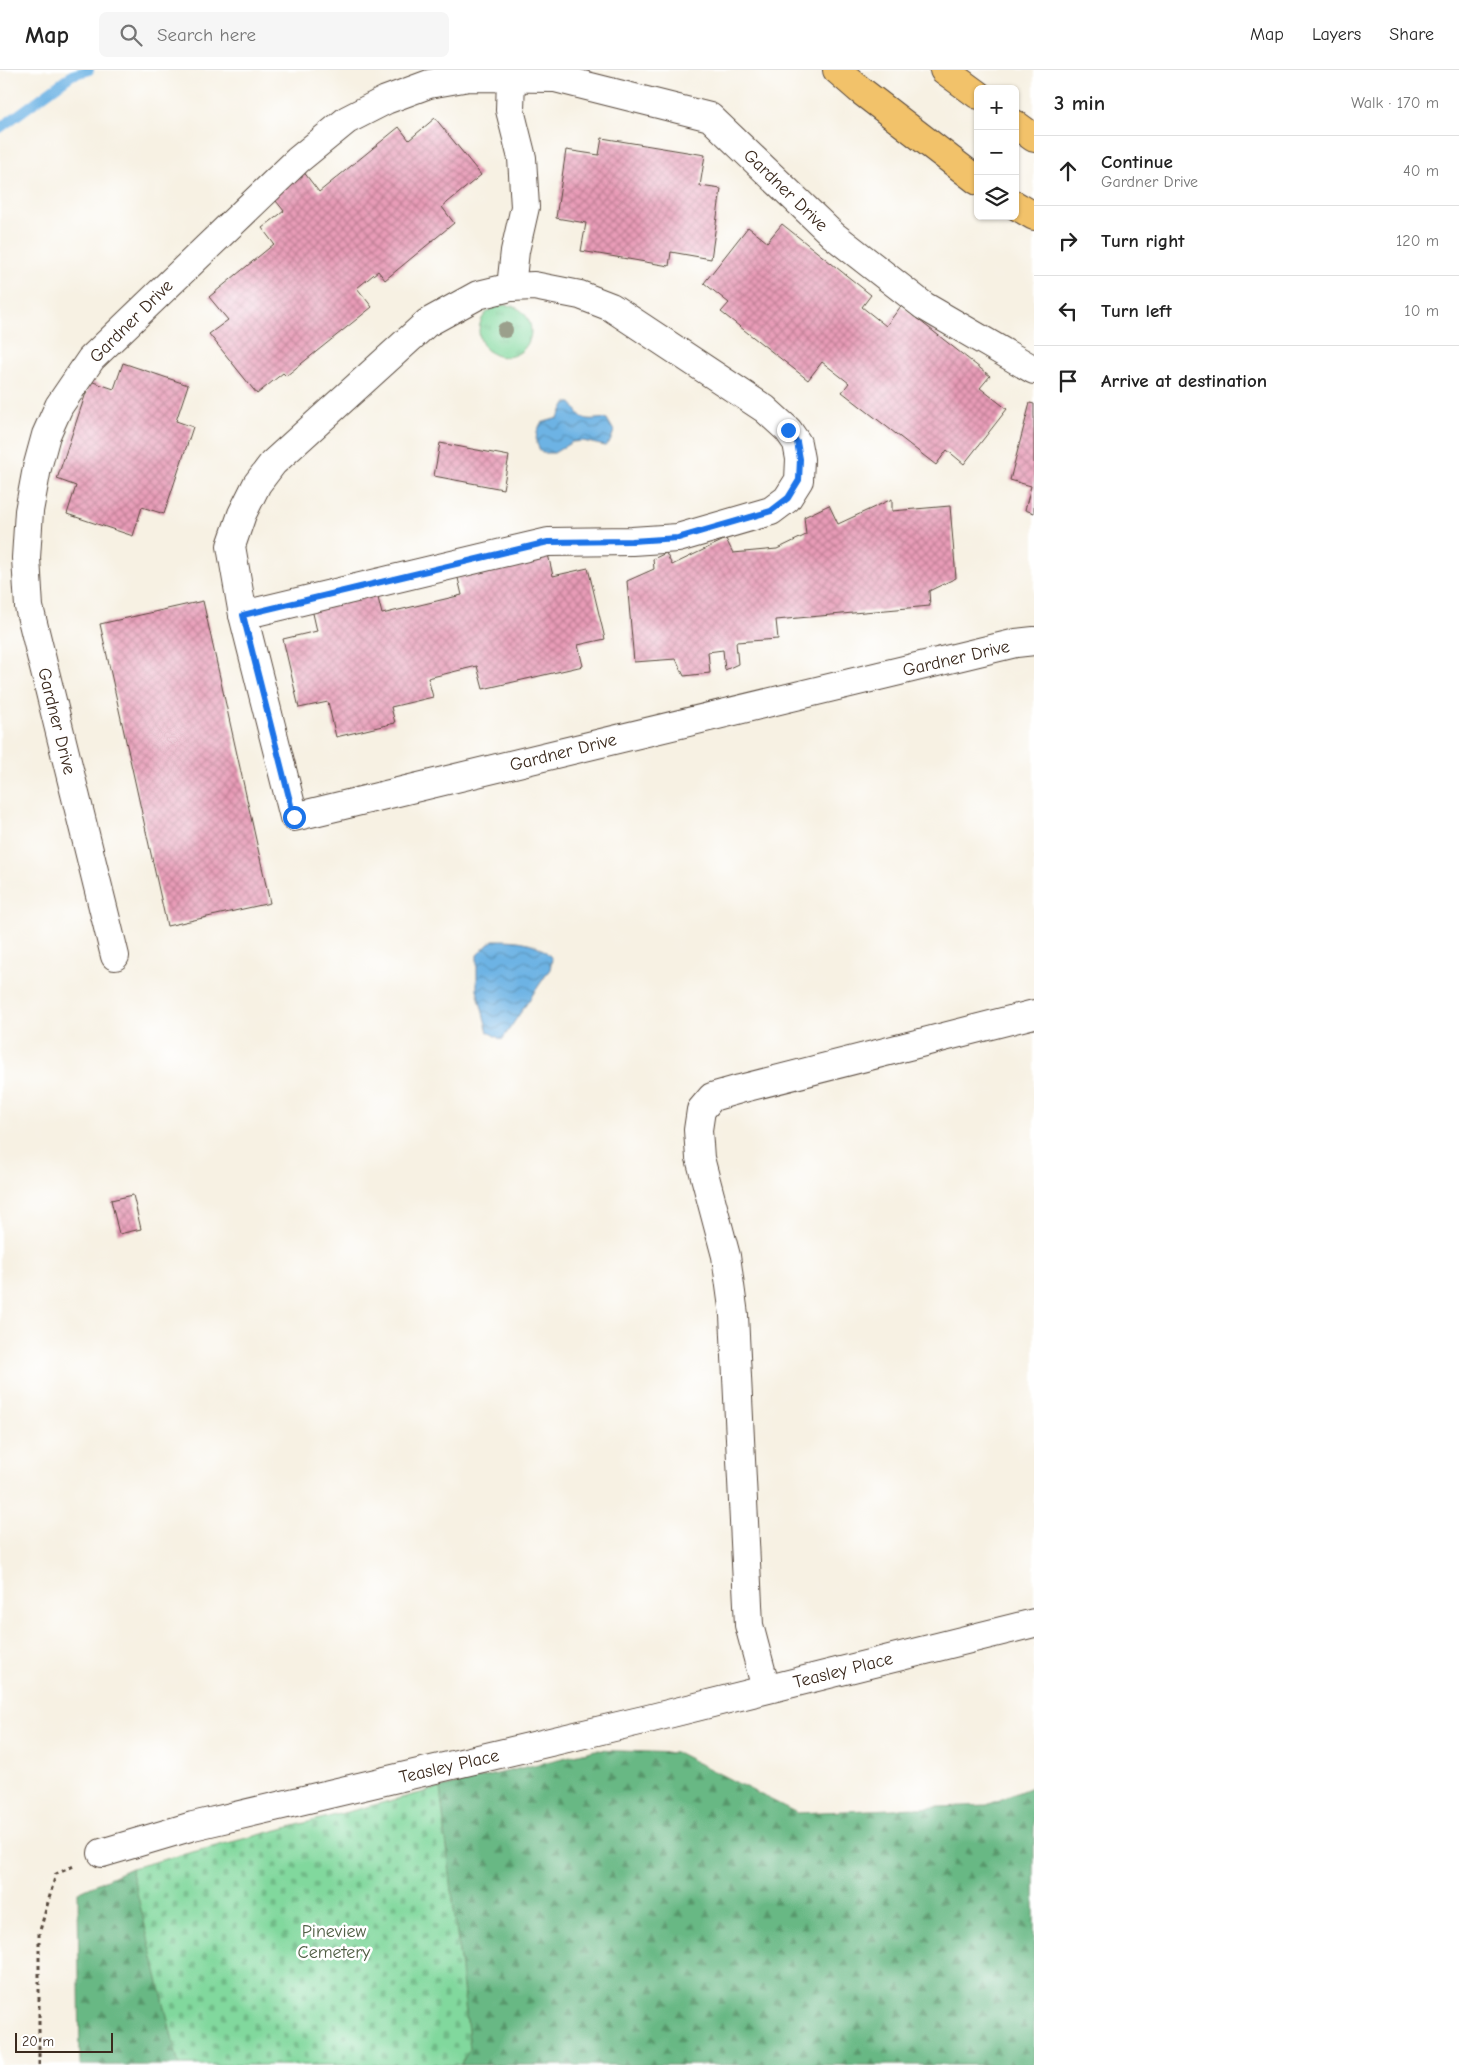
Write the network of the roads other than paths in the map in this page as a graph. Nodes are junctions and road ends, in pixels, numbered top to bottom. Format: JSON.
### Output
{"nodes":[{"id":1,"x":837,"y":70,"type":"edge"},
{"id":2,"x":944,"y":70,"type":"edge"},
{"id":3,"x":512,"y":74,"type":"edge"},
{"id":4,"x":974,"y":93,"type":"edge"},
{"id":5,"x":1019,"y":127,"type":"edge"},
{"id":6,"x":1034,"y":138,"type":"edge"},
{"id":7,"x":974,"y":179,"type":"edge"},
{"id":8,"x":1019,"y":207,"type":"edge"},
{"id":9,"x":1034,"y":216,"type":"edge"},
{"id":10,"x":511,"y":287,"type":"junction"},
{"id":11,"x":1034,"y":370,"type":"edge"},
{"id":12,"x":243,"y":615,"type":"junction"},
{"id":13,"x":1034,"y":641,"type":"edge"},
{"id":14,"x":115,"y":956,"type":"dead end"},
{"id":15,"x":1034,"y":1014,"type":"edge"},
{"id":16,"x":1034,"y":1623,"type":"edge"},
{"id":17,"x":766,"y":1689,"type":"junction"},
{"id":18,"x":102,"y":1854,"type":"road end"}],
"edges":[{"from":1,"to":7,"type":"main road"},
{"from":2,"to":4,"type":"main road"},
{"from":3,"to":10,"type":"street"},
{"from":3,"to":11,"type":"street","name":"Gardner Drive"},
{"from":3,"to":14,"type":"street","name":"Gardner Drive"},
{"from":5,"to":6,"type":"main road"},
{"from":8,"to":9,"type":"main road"},
{"from":10,"to":12,"type":"street"},
{"from":10,"to":12,"type":"street"},
{"from":12,"to":13,"type":"street","name":"Gardner Drive"},
{"from":15,"to":17,"type":"street"},
{"from":16,"to":17,"type":"street","name":"Teasley Place"},
{"from":17,"to":18,"type":"street","name":"Teasley Place"}]}
